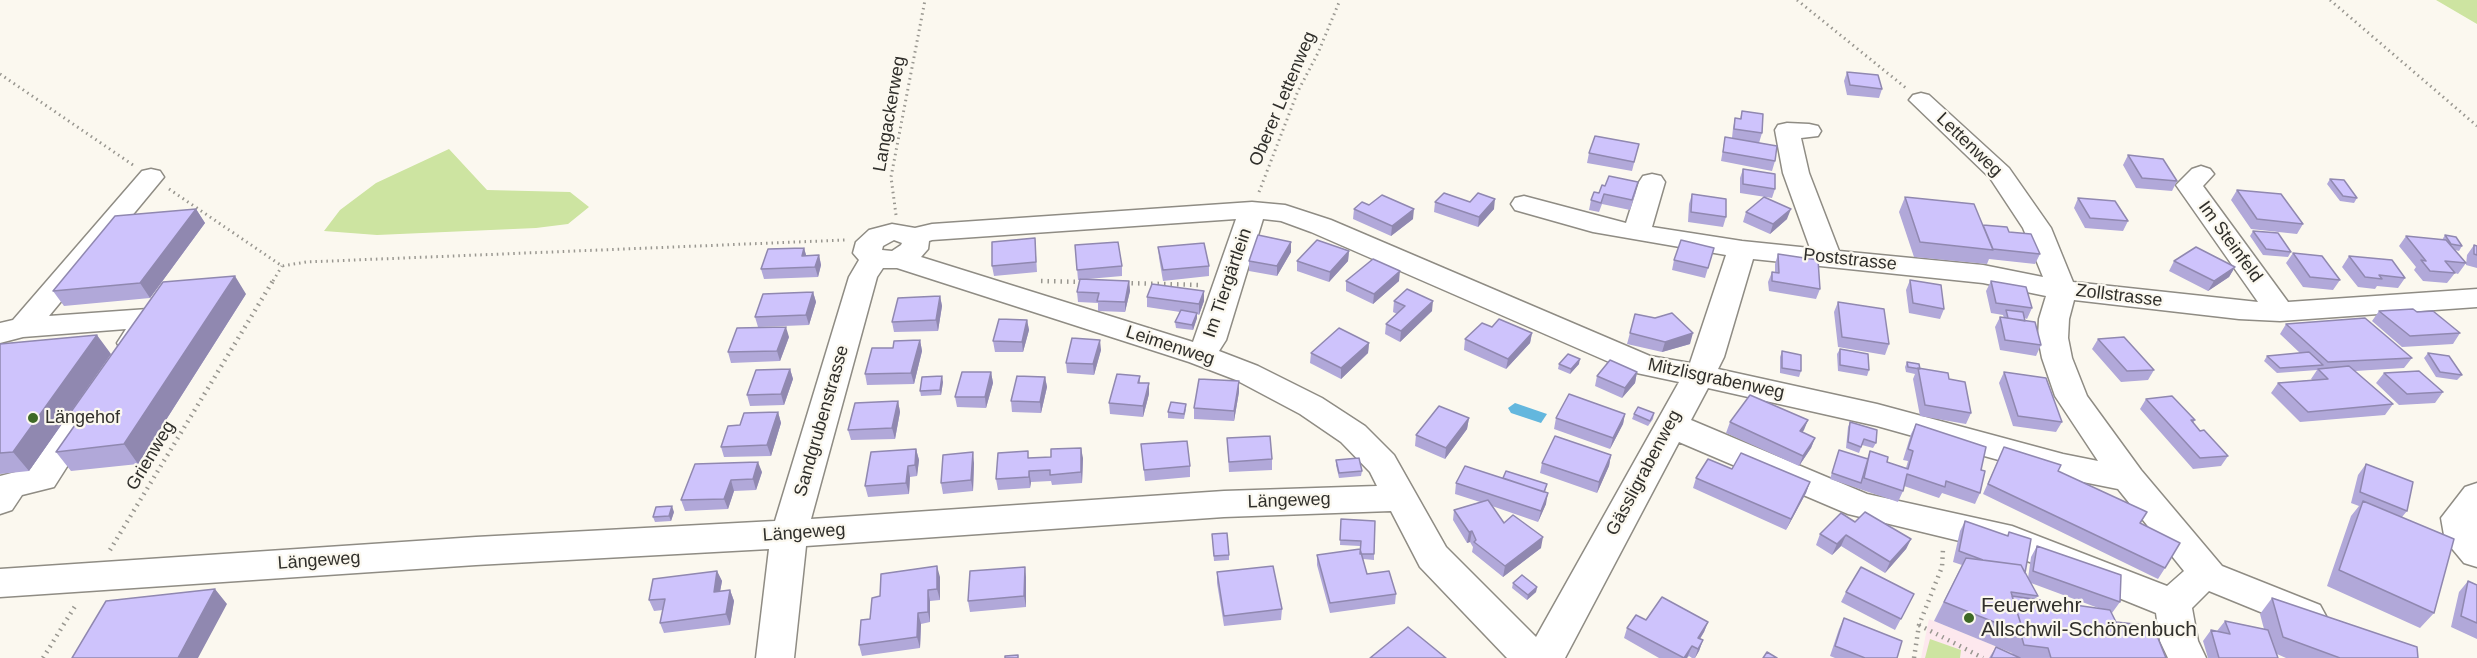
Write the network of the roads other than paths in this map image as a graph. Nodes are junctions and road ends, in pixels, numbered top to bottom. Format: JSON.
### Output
{"nodes":[{"id":1,"x":1921,"y":99,"type":"road end"},
{"id":2,"x":1809,"y":131,"type":"dead end"},
{"id":3,"x":2201,"y":174,"type":"dead end"},
{"id":4,"x":151,"y":177,"type":"road end"},
{"id":5,"x":1652,"y":182,"type":"dead end"},
{"id":6,"x":1524,"y":204,"type":"dead end"},
{"id":7,"x":1252,"y":210,"type":"junction"},
{"id":8,"x":1637,"y":233,"type":"junction"},
{"id":9,"x":891,"y":246,"type":"junction"},
{"id":10,"x":1742,"y":249,"type":"junction"},
{"id":11,"x":1828,"y":258,"type":"junction"},
{"id":12,"x":2062,"y":290,"type":"junction"},
{"id":13,"x":2477,"y":298,"type":"edge"},
{"id":14,"x":2280,"y":312,"type":"junction"},
{"id":15,"x":12,"y":330,"type":"edge"},
{"id":16,"x":1200,"y":355,"type":"junction"},
{"id":17,"x":115,"y":368,"type":"edge"},
{"id":18,"x":1698,"y":375,"type":"junction"},
{"id":19,"x":95,"y":398,"type":"edge"},
{"id":20,"x":1671,"y":425,"type":"junction"},
{"id":21,"x":2129,"y":479,"type":"junction"},
{"id":22,"x":4,"y":491,"type":"edge"},
{"id":23,"x":2477,"y":496,"type":"edge"},
{"id":24,"x":1401,"y":498,"type":"junction"},
{"id":25,"x":789,"y":534,"type":"junction"},
{"id":26,"x":2477,"y":553,"type":"edge"},
{"id":27,"x":2210,"y":576,"type":"junction"},
{"id":28,"x":0,"y":583,"type":"edge"},
{"id":29,"x":2173,"y":604,"type":"junction"},
{"id":30,"x":2340,"y":629,"type":"edge"},
{"id":31,"x":775,"y":658,"type":"edge"},
{"id":32,"x":1532,"y":658,"type":"edge"},
{"id":33,"x":1545,"y":658,"type":"edge"},
{"id":34,"x":2187,"y":658,"type":"edge"}],
"edges":[{"from":1,"to":12,"type":"street","name":"Lettenweg"},
{"from":2,"to":11,"type":"street"},
{"from":3,"to":14,"type":"street","name":"Im Steinfeld"},
{"from":4,"to":15,"type":"street"},
{"from":5,"to":8,"type":"street"},
{"from":6,"to":8,"type":"street","name":"Poststrasse"},
{"from":7,"to":9,"type":"street","name":"Mitzlisgrabenweg"},
{"from":7,"to":16,"type":"street","name":"Im Tiergärtlein"},
{"from":7,"to":18,"type":"street","name":"Mitzlisgrabenweg"},
{"from":8,"to":10,"type":"street","name":"Poststrasse"},
{"from":9,"to":16,"type":"street","name":"Leimenweg"},
{"from":9,"to":25,"type":"street","name":"Sandgrubenstrasse"},
{"from":10,"to":11,"type":"street","name":"Poststrasse"},
{"from":10,"to":18,"type":"street","name":"Gässligrabenweg"},
{"from":11,"to":12,"type":"street","name":"Poststrasse"},
{"from":12,"to":14,"type":"street","name":"Zollstrasse"},
{"from":12,"to":21,"type":"street","name":"Zollstrasse"},
{"from":13,"to":14,"type":"street","name":"Zollstrasse"},
{"from":15,"to":17,"type":"street"},
{"from":16,"to":24,"type":"street","name":"Leimenweg"},
{"from":18,"to":20,"type":"street","name":"Gässligrabenweg"},
{"from":18,"to":21,"type":"street","name":"Mitzlisgrabenweg"},
{"from":19,"to":22,"type":"street"},
{"from":20,"to":29,"type":"street"},
{"from":20,"to":33,"type":"street","name":"Gässligrabenweg"},
{"from":21,"to":27,"type":"street","name":"Zollstrasse"},
{"from":23,"to":26,"type":"street"},
{"from":24,"to":25,"type":"street","name":"Längeweg"},
{"from":24,"to":32,"type":"street"},
{"from":25,"to":28,"type":"street","name":"Längeweg"},
{"from":25,"to":31,"type":"street","name":"Sandgrubenstrasse"},
{"from":27,"to":29,"type":"street"},
{"from":27,"to":30,"type":"street"},
{"from":29,"to":34,"type":"street"}]}
